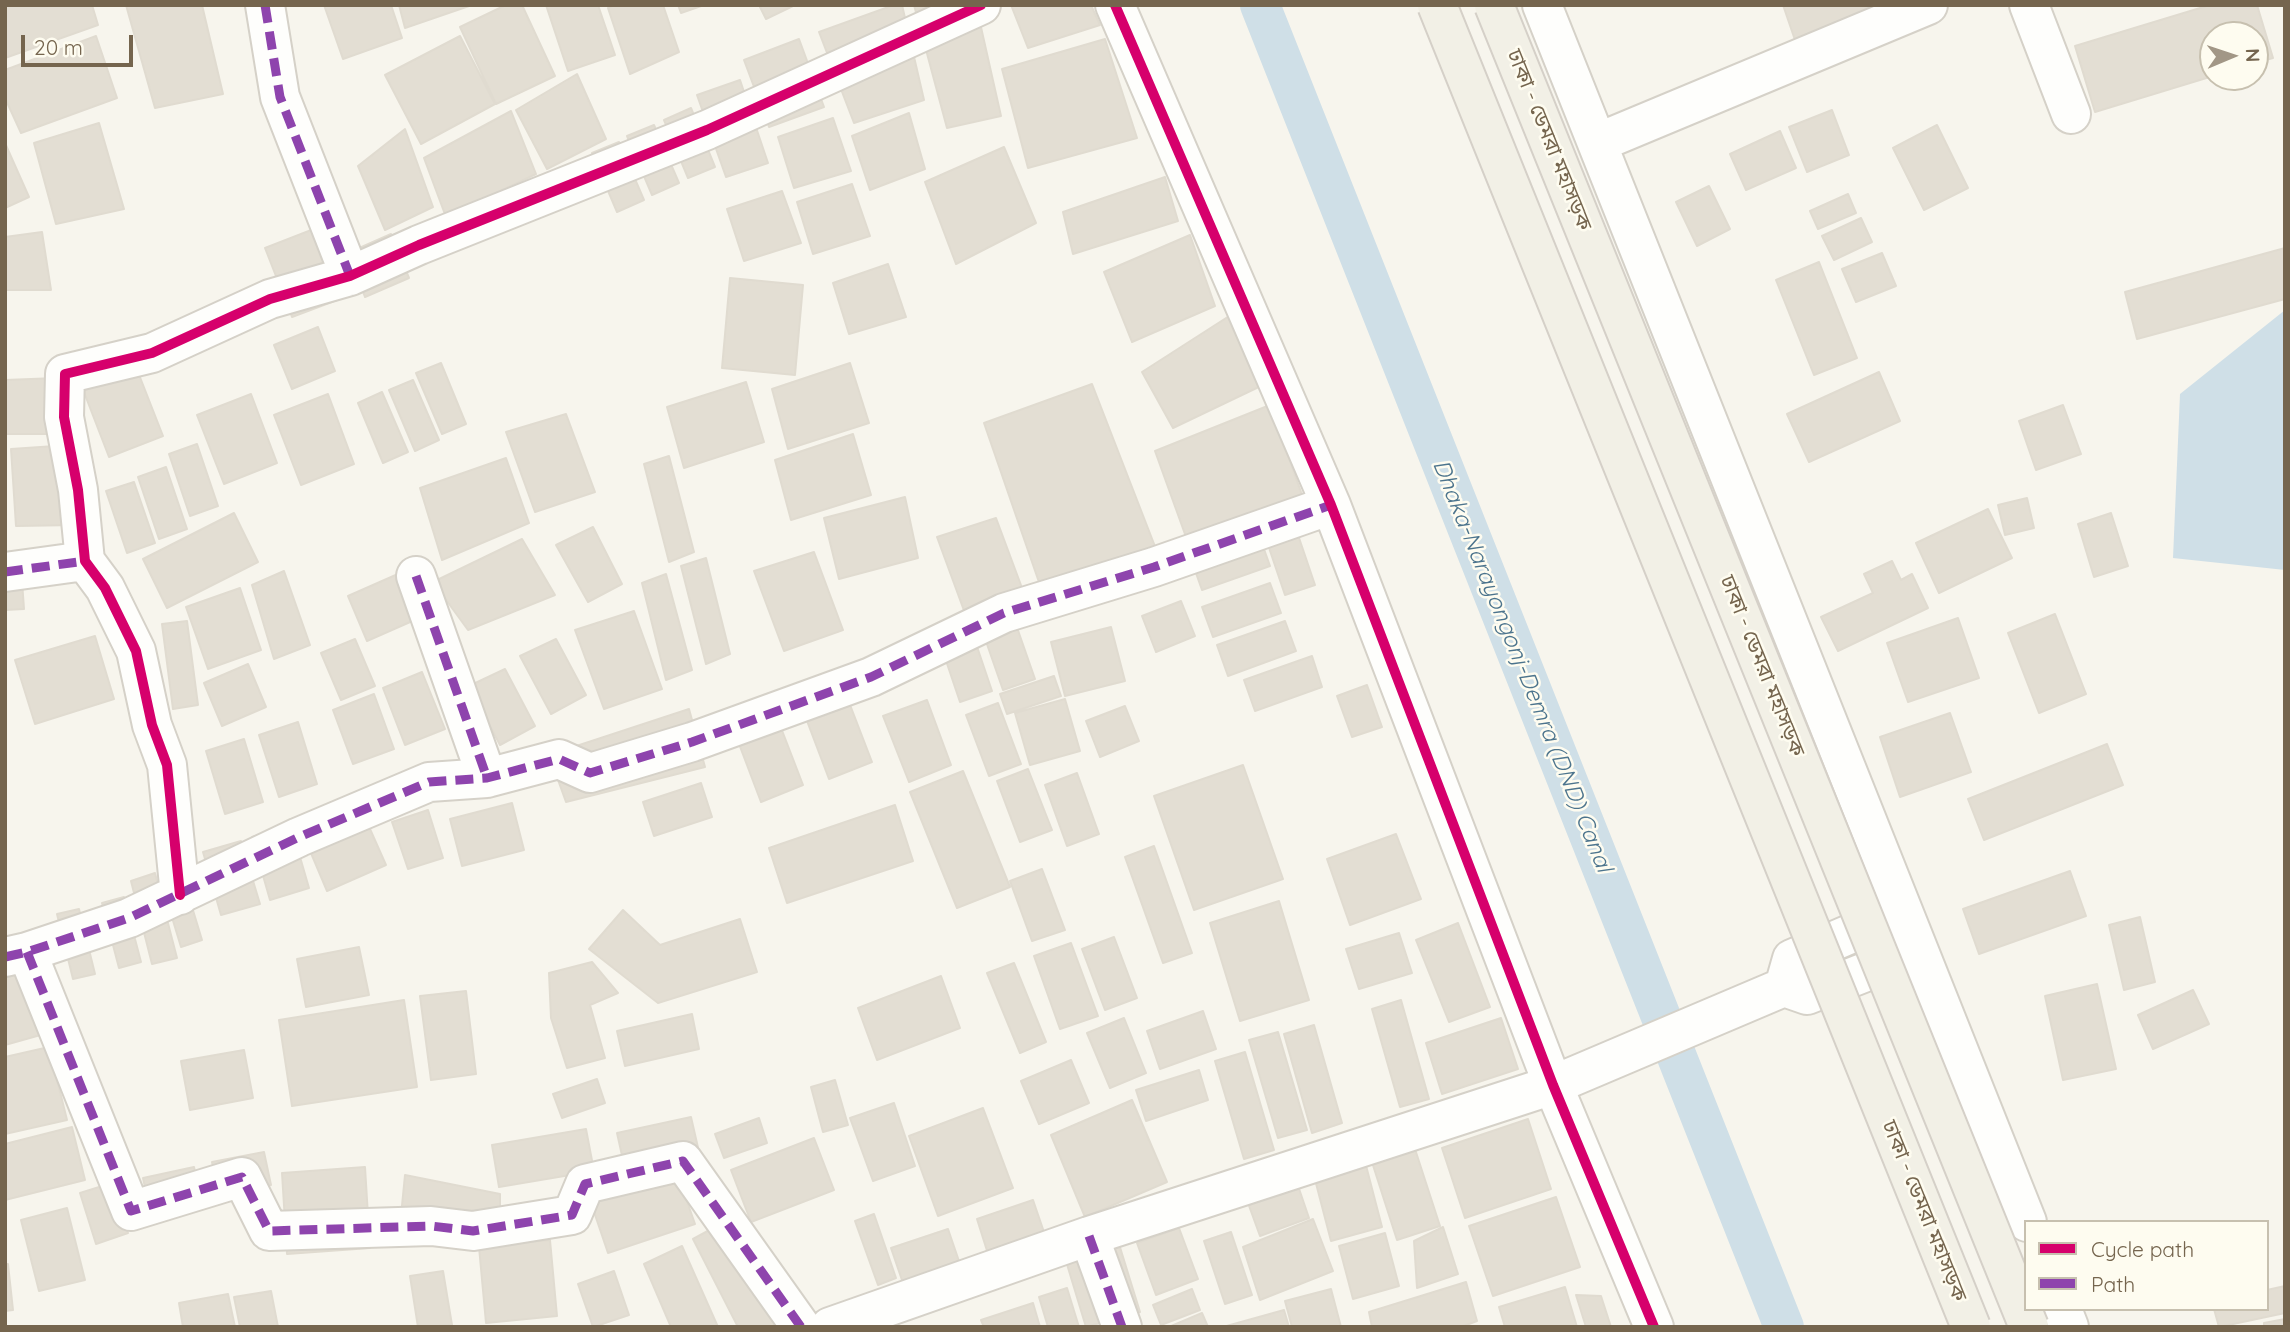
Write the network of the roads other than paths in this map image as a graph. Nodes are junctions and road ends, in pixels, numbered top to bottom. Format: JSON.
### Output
{"nodes":[{"id":1,"x":265,"y":5,"type":"edge"},
{"id":2,"x":981,"y":5,"type":"edge"},
{"id":3,"x":1115,"y":5,"type":"edge"},
{"id":4,"x":1437,"y":5,"type":"edge"},
{"id":5,"x":1494,"y":5,"type":"edge"},
{"id":6,"x":1542,"y":5,"type":"edge"},
{"id":7,"x":1928,"y":5,"type":"edge"},
{"id":8,"x":2029,"y":5,"type":"edge"},
{"id":9,"x":2071,"y":114,"type":"dead end"},
{"id":10,"x":1597,"y":143,"type":"junction"},
{"id":11,"x":350,"y":276,"type":"junction"},
{"id":12,"x":1331,"y":505,"type":"junction"},
{"id":13,"x":85,"y":561,"type":"junction"},
{"id":14,"x":5,"y":572,"type":"edge"},
{"id":15,"x":416,"y":576,"type":"dead end"},
{"id":16,"x":487,"y":778,"type":"junction"},
{"id":17,"x":180,"y":895,"type":"junction"},
{"id":18,"x":1904,"y":911,"type":"junction"},
{"id":19,"x":1919,"y":951,"type":"junction"},
{"id":20,"x":16,"y":954,"type":"edge"},
{"id":21,"x":1770,"y":992,"type":"junction"},
{"id":22,"x":1553,"y":1085,"type":"junction"},
{"id":23,"x":2026,"y":1220,"type":"edge"},
{"id":24,"x":1089,"y":1236,"type":"junction"},
{"id":25,"x":801,"y":1327,"type":"edge"},
{"id":26,"x":830,"y":1327,"type":"edge"},
{"id":27,"x":1122,"y":1327,"type":"edge"},
{"id":28,"x":1654,"y":1327,"type":"edge"},
{"id":29,"x":1971,"y":1327,"type":"edge"},
{"id":30,"x":2029,"y":1327,"type":"edge"}],
"edges":[{"from":1,"to":11,"type":"street"},
{"from":2,"to":11,"type":"street"},
{"from":3,"to":12,"type":"street"},
{"from":4,"to":29,"type":"main road","name":"ঢাকা - ডেমরা মহাসড়ক","bridge":true},
{"from":5,"to":30,"type":"main road","name":"ঢাকা - ডেমরা মহাসড়ক","bridge":true},
{"from":6,"to":10,"type":"street"},
{"from":7,"to":10,"type":"street"},
{"from":8,"to":9,"type":"street"},
{"from":10,"to":18,"type":"street"},
{"from":11,"to":13,"type":"street"},
{"from":12,"to":16,"type":"street"},
{"from":12,"to":22,"type":"street"},
{"from":13,"to":14,"type":"street"},
{"from":13,"to":17,"type":"street"},
{"from":15,"to":16,"type":"street"},
{"from":16,"to":17,"type":"street"},
{"from":17,"to":20,"type":"street"},
{"from":18,"to":19,"type":"street"},
{"from":18,"to":21,"type":"street"},
{"from":19,"to":21,"type":"street"},
{"from":19,"to":23,"type":"street"},
{"from":20,"to":25,"type":"street"},
{"from":21,"to":22,"type":"street"},
{"from":22,"to":24,"type":"street"},
{"from":22,"to":28,"type":"street"},
{"from":24,"to":26,"type":"street"},
{"from":24,"to":27,"type":"street"}]}
